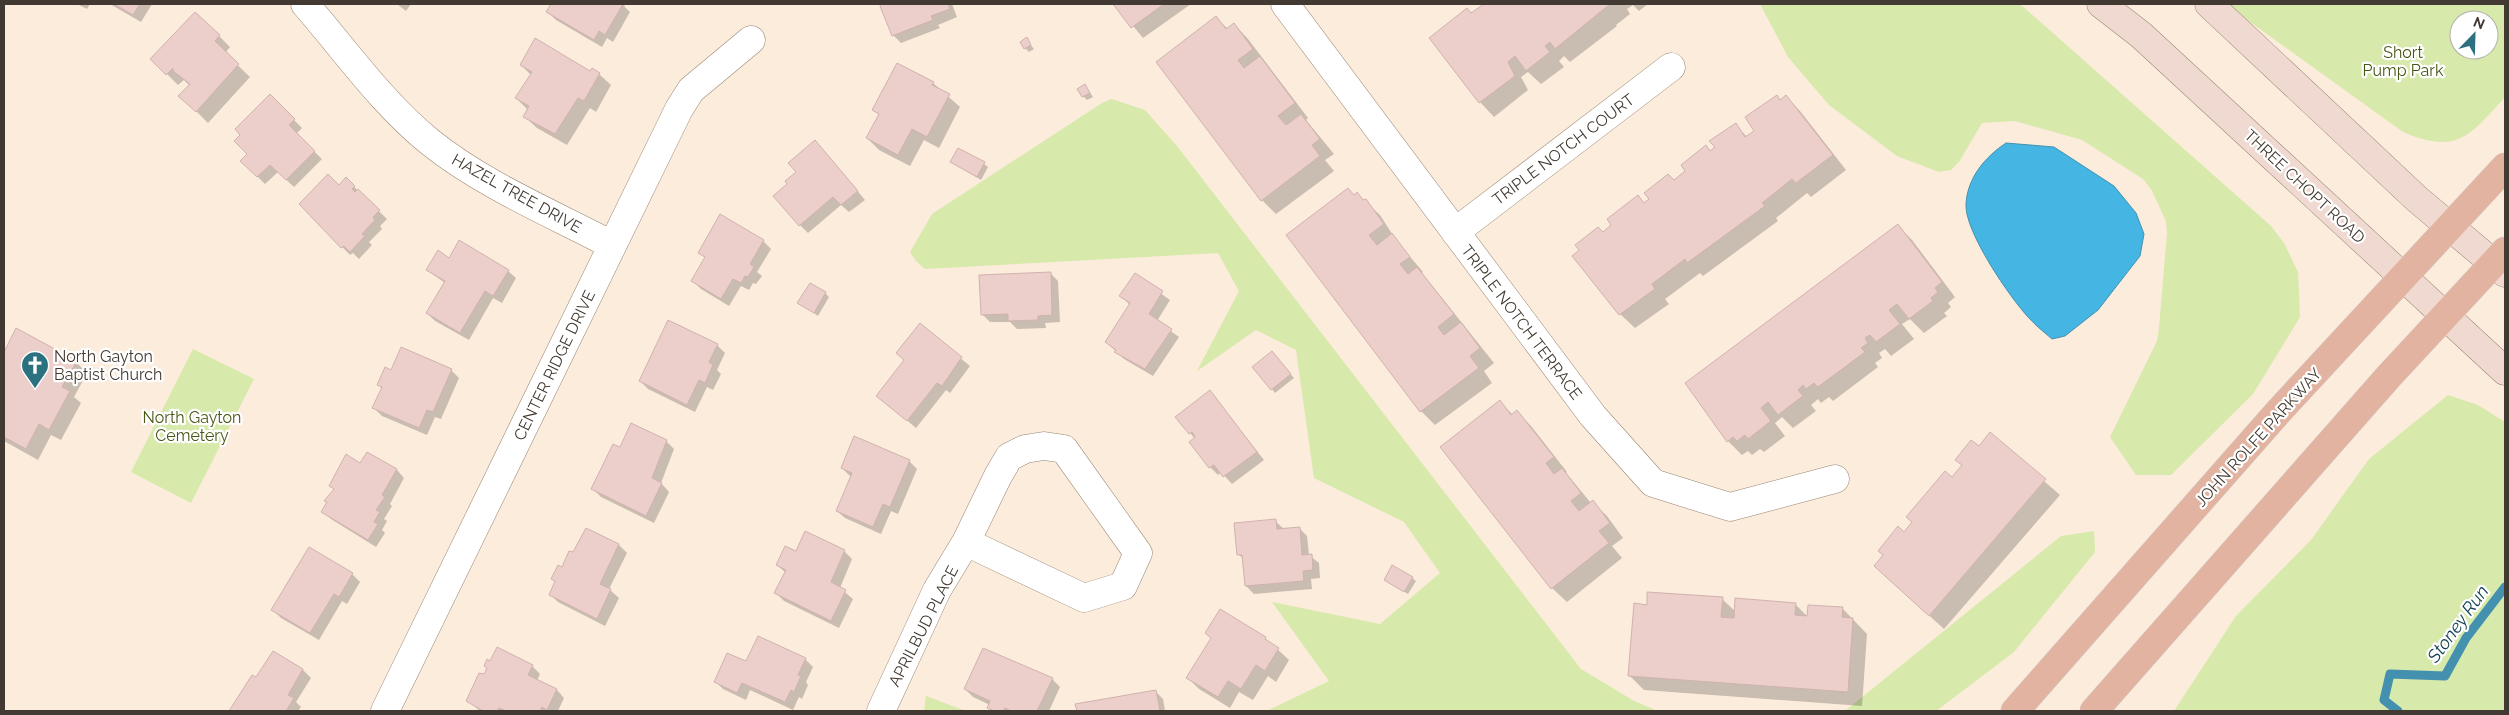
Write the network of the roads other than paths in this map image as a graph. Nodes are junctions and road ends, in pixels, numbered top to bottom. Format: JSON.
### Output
{"nodes":[{"id":1,"x":305,"y":4,"type":"edge"},
{"id":2,"x":1285,"y":4,"type":"edge"},
{"id":3,"x":2101,"y":4,"type":"edge"},
{"id":4,"x":2209,"y":4,"type":"edge"},
{"id":5,"x":751,"y":40,"type":"dead end"},
{"id":6,"x":1670,"y":67,"type":"dead end"},
{"id":7,"x":2505,"y":167,"type":"edge"},
{"id":8,"x":2451,"y":227,"type":"junction"},
{"id":9,"x":1455,"y":232,"type":"junction"},
{"id":10,"x":612,"y":245,"type":"junction"},
{"id":11,"x":2502,"y":262,"type":"edge"},
{"id":12,"x":2402,"y":277,"type":"junction"},
{"id":13,"x":2445,"y":316,"type":"junction"},
{"id":14,"x":2505,"y":371,"type":"edge"},
{"id":15,"x":1835,"y":480,"type":"dead end"},
{"id":16,"x":966,"y":542,"type":"junction"},
{"id":17,"x":385,"y":711,"type":"edge"},
{"id":18,"x":881,"y":711,"type":"edge"},
{"id":19,"x":2015,"y":711,"type":"edge"},
{"id":20,"x":2094,"y":711,"type":"edge"}],
"edges":[{"from":1,"to":10,"type":"street","name":"HAZEL TREE DRIVE"},
{"from":2,"to":9,"type":"street","name":"TRIPLE NOTCH TERRACE"},
{"from":3,"to":12,"type":"main road","name":"THREE CHOPT ROAD"},
{"from":4,"to":8,"type":"main road"},
{"from":5,"to":10,"type":"street","name":"CENTER RIDGE DRIVE"},
{"from":6,"to":9,"type":"street","name":"TRIPLE NOTCH COURT"},
{"from":7,"to":8,"type":"main road","name":"JOHN ROLFE PARKWAY"},
{"from":8,"to":11,"type":"main road"},
{"from":8,"to":12,"type":"main road","name":"JOHN ROLFE PARKWAY"},
{"from":9,"to":15,"type":"street","name":"TRIPLE NOTCH TERRACE"},
{"from":10,"to":17,"type":"street","name":"CENTER RIDGE DRIVE"},
{"from":11,"to":13,"type":"main road"},
{"from":12,"to":13,"type":"main road","name":"THREE CHOPT ROAD"},
{"from":12,"to":19,"type":"main road","name":"JOHN ROLFE PARKWAY"},
{"from":13,"to":14,"type":"main road","name":"THREE CHOPT ROAD"},
{"from":13,"to":20,"type":"main road"},
{"from":16,"to":16,"type":"street","name":"APRILBUD PLACE"},
{"from":16,"to":18,"type":"street","name":"APRILBUD PLACE"}]}
